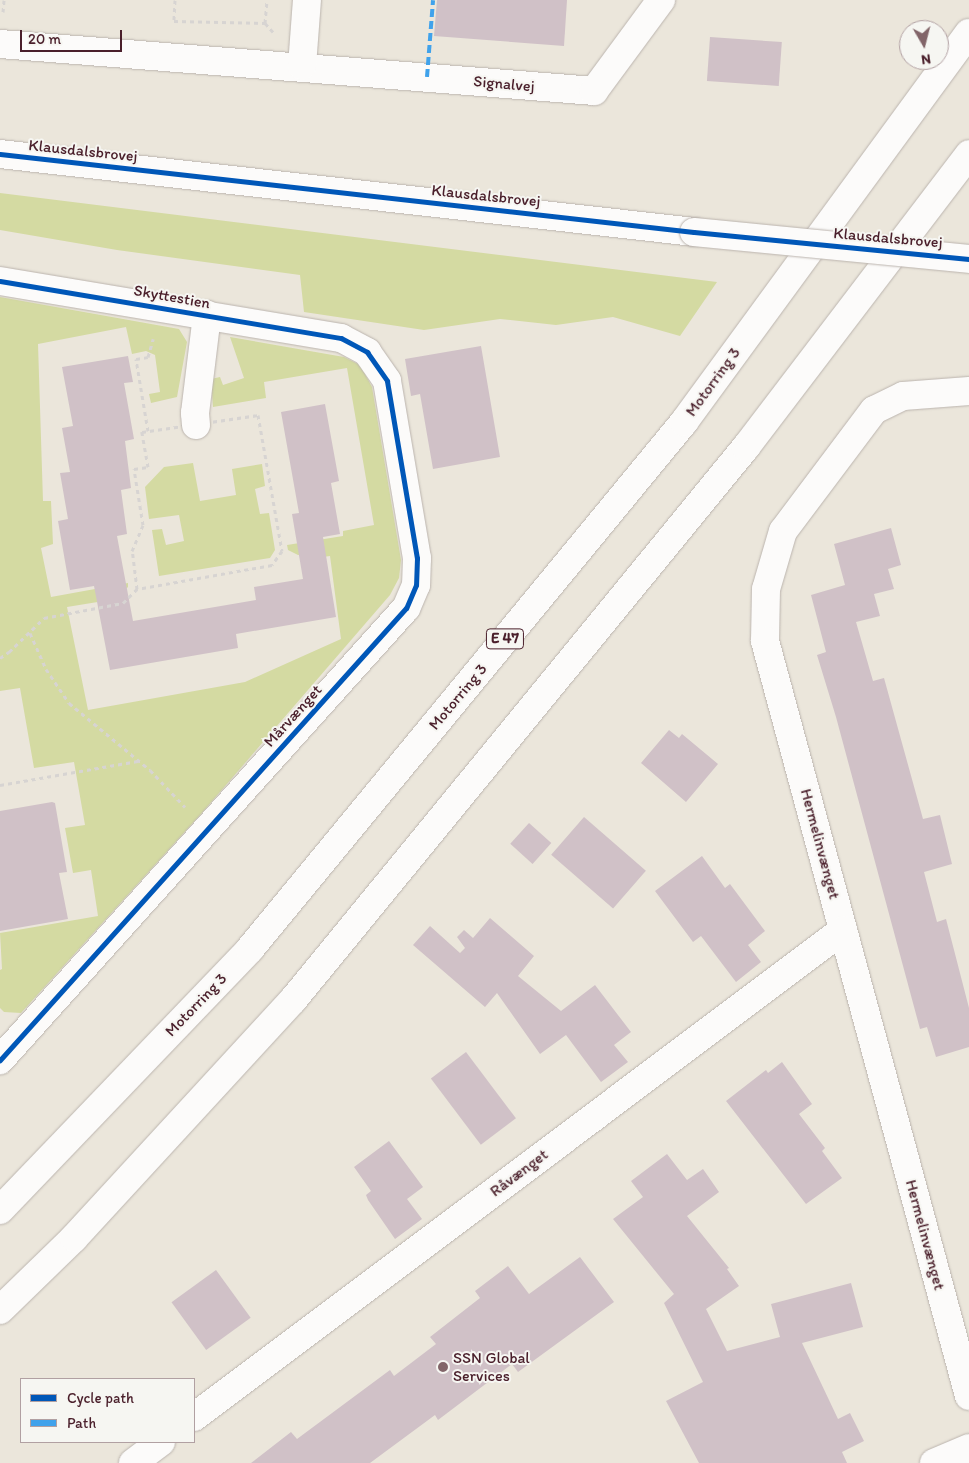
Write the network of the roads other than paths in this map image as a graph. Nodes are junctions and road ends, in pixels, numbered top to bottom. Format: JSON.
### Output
{"nodes":[{"id":1,"x":307,"y":0,"type":"edge"},
{"id":2,"x":661,"y":0,"type":"edge"},
{"id":3,"x":969,"y":33,"type":"edge"},
{"id":4,"x":0,"y":44,"type":"edge"},
{"id":5,"x":302,"y":66,"type":"junction"},
{"id":6,"x":0,"y":154,"type":"edge"},
{"id":7,"x":969,"y":154,"type":"edge"},
{"id":8,"x":969,"y":259,"type":"edge"},
{"id":9,"x":0,"y":281,"type":"edge"},
{"id":10,"x":207,"y":315,"type":"junction"},
{"id":11,"x":341,"y":338,"type":"joint"},
{"id":12,"x":969,"y":392,"type":"edge"},
{"id":13,"x":196,"y":426,"type":"road end"},
{"id":14,"x":843,"y":930,"type":"junction"},
{"id":15,"x":4,"y":1046,"type":"edge"},
{"id":16,"x":0,"y":1210,"type":"edge"},
{"id":17,"x":0,"y":1310,"type":"edge"},
{"id":18,"x":969,"y":1396,"type":"edge"},
{"id":19,"x":195,"y":1416,"type":"edge"},
{"id":20,"x":160,"y":1443,"type":"edge"},
{"id":21,"x":969,"y":1448,"type":"edge"},
{"id":22,"x":133,"y":1463,"type":"edge"},
{"id":23,"x":934,"y":1463,"type":"edge"}],
"edges":[{"from":1,"to":5,"type":"main road"},
{"from":2,"to":5,"type":"main road","name":"Signalvej"},
{"from":3,"to":16,"type":"main road","name":"Motorring 3","number":"E 47"},
{"from":4,"to":5,"type":"main road","name":"Signalvej"},
{"from":6,"to":8,"type":"main road","name":"Klausdalsbrovej","bridge":true},
{"from":7,"to":17,"type":"main road"},
{"from":9,"to":10,"type":"main road","name":"Skyttestien"},
{"from":10,"to":11,"type":"main road","name":"Skyttestien"},
{"from":10,"to":13,"type":"main road","name":"Skyttestien"},
{"from":11,"to":15,"type":"main road","name":"Mårvænget"},
{"from":12,"to":14,"type":"main road","name":"Hermelinvænget"},
{"from":14,"to":18,"type":"main road","name":"Hermelinvænget"},
{"from":14,"to":19,"type":"main road","name":"Råvænget"},
{"from":20,"to":22,"type":"main road"},
{"from":21,"to":23,"type":"main road"}]}
